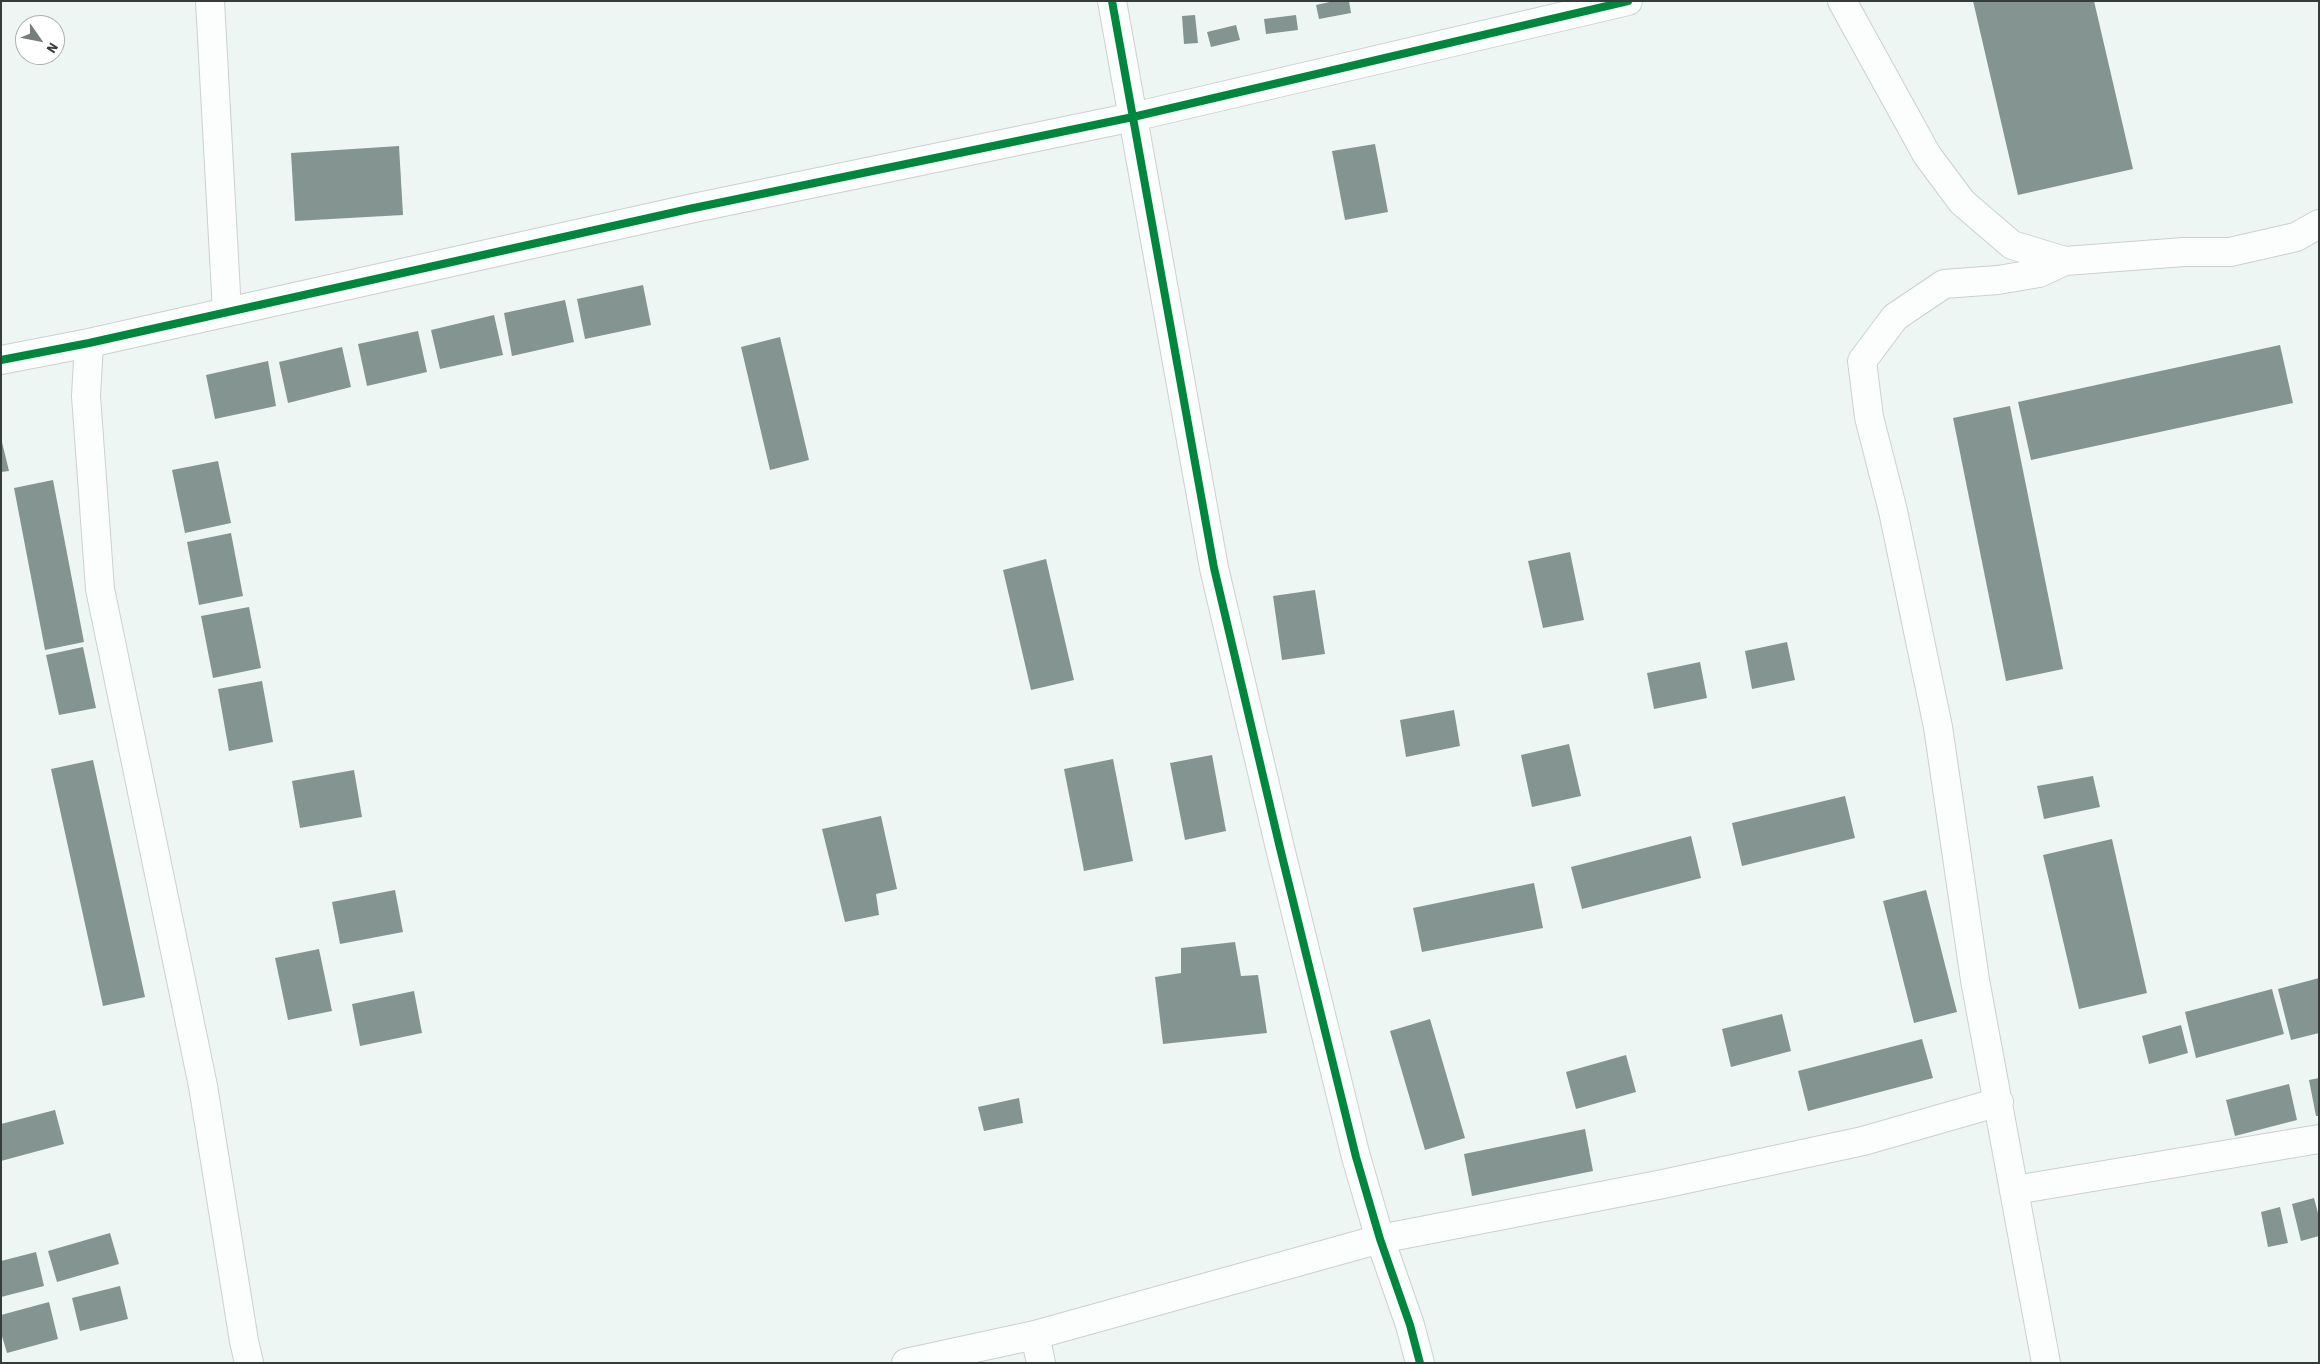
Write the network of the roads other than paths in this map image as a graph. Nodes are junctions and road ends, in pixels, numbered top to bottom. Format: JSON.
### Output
{"nodes":[{"id":1,"x":210,"y":1,"type":"edge"},
{"id":2,"x":1112,"y":1,"type":"edge"},
{"id":3,"x":1628,"y":1,"type":"edge"},
{"id":4,"x":1842,"y":1,"type":"edge"},
{"id":5,"x":1133,"y":117,"type":"junction"},
{"id":6,"x":2319,"y":224,"type":"edge"},
{"id":7,"x":2065,"y":261,"type":"junction"},
{"id":8,"x":227,"y":312,"type":"junction"},
{"id":9,"x":89,"y":343,"type":"junction"},
{"id":10,"x":1,"y":360,"type":"edge"},
{"id":11,"x":1999,"y":1102,"type":"junction"},
{"id":12,"x":2319,"y":1139,"type":"edge"},
{"id":13,"x":2015,"y":1190,"type":"junction"},
{"id":14,"x":1380,"y":1239,"type":"junction"},
{"id":15,"x":1035,"y":1335,"type":"junction"},
{"id":16,"x":249,"y":1363,"type":"edge"},
{"id":17,"x":906,"y":1363,"type":"edge"},
{"id":18,"x":1041,"y":1363,"type":"edge"},
{"id":19,"x":1420,"y":1363,"type":"edge"},
{"id":20,"x":2046,"y":1363,"type":"edge"}],
"edges":[{"from":1,"to":8,"type":"street"},
{"from":2,"to":5,"type":"street"},
{"from":3,"to":5,"type":"street"},
{"from":4,"to":7,"type":"street"},
{"from":5,"to":8,"type":"street"},
{"from":5,"to":14,"type":"street"},
{"from":6,"to":7,"type":"street"},
{"from":7,"to":11,"type":"street"},
{"from":8,"to":9,"type":"street"},
{"from":9,"to":10,"type":"street"},
{"from":9,"to":16,"type":"street"},
{"from":11,"to":13,"type":"street"},
{"from":11,"to":14,"type":"street"},
{"from":12,"to":13,"type":"street"},
{"from":13,"to":20,"type":"street"},
{"from":14,"to":15,"type":"street"},
{"from":14,"to":19,"type":"street"},
{"from":15,"to":17,"type":"street"},
{"from":15,"to":18,"type":"street"}]}
